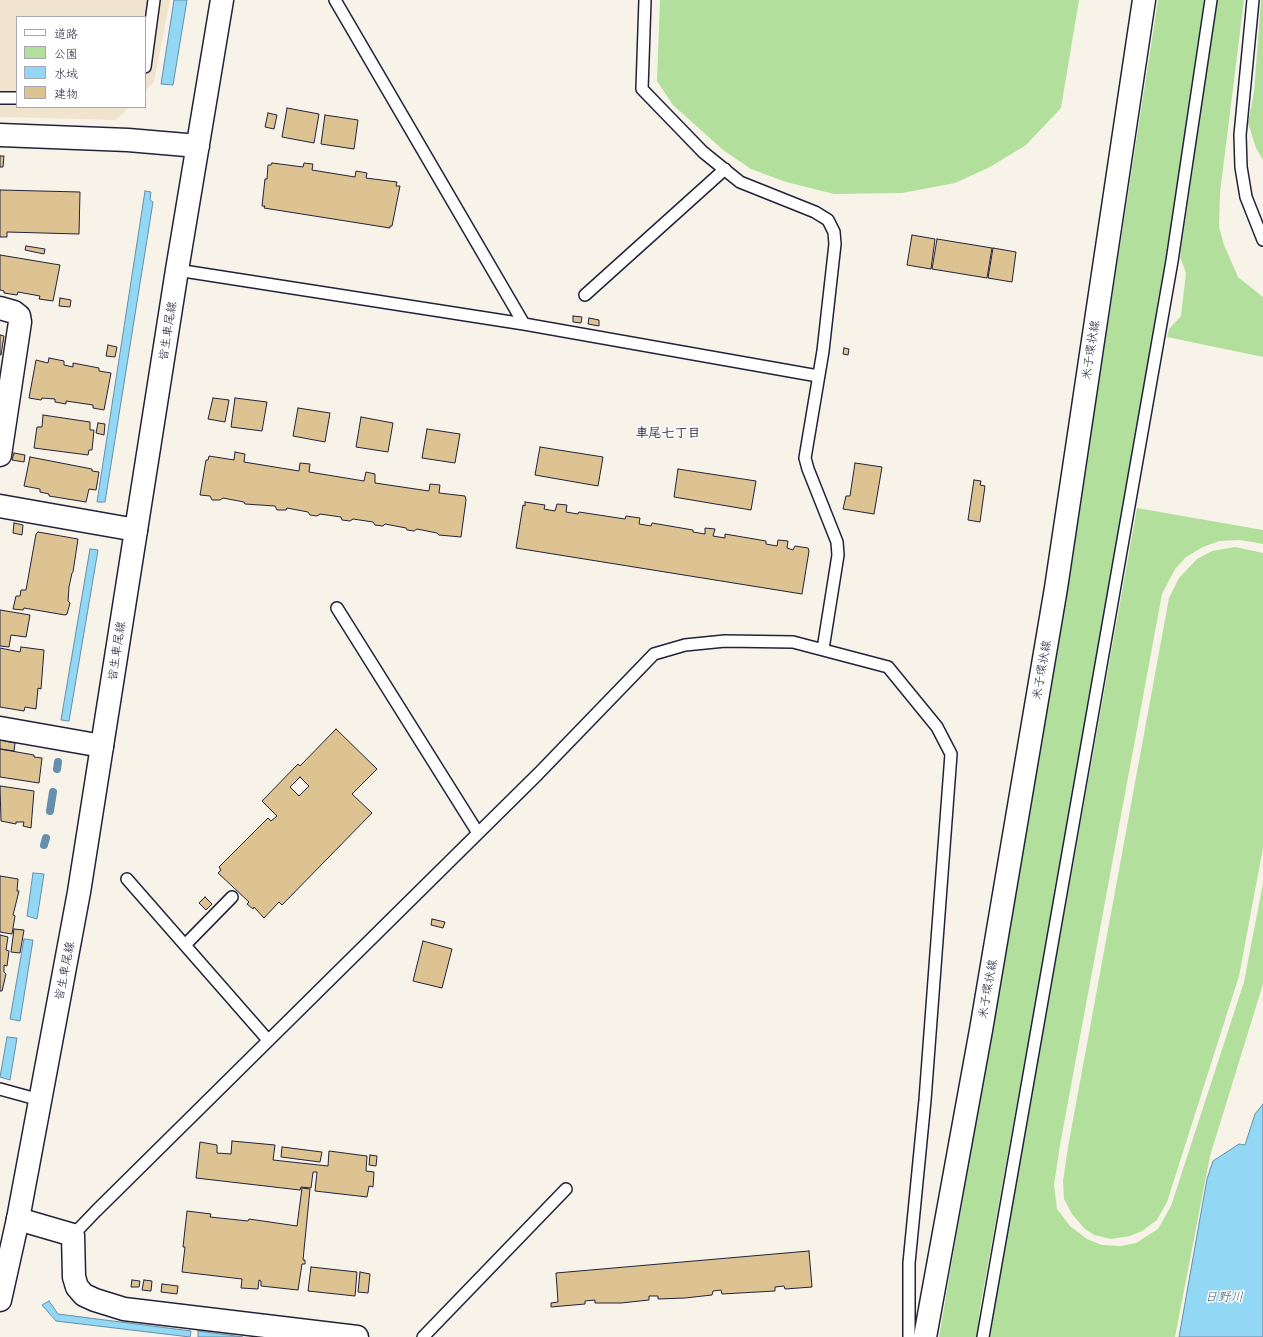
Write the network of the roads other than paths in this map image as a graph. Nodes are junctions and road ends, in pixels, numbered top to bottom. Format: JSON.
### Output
{"nodes":[{"id":1,"x":154,"y":0,"type":"edge"},
{"id":2,"x":222,"y":0,"type":"edge"},
{"id":3,"x":335,"y":0,"type":"edge"},
{"id":4,"x":644,"y":0,"type":"edge"},
{"id":5,"x":1144,"y":0,"type":"edge"},
{"id":6,"x":1211,"y":0,"type":"edge"},
{"id":7,"x":1253,"y":0,"type":"edge"},
{"id":8,"x":146,"y":60,"type":"edge"},
{"id":9,"x":0,"y":98,"type":"edge"},
{"id":10,"x":16,"y":98,"type":"edge"},
{"id":11,"x":0,"y":135,"type":"edge"},
{"id":12,"x":198,"y":146,"type":"junction"},
{"id":13,"x":725,"y":169,"type":"junction"},
{"id":14,"x":1263,"y":240,"type":"edge"},
{"id":15,"x":177,"y":270,"type":"junction"},
{"id":16,"x":585,"y":295,"type":"dead end"},
{"id":17,"x":0,"y":308,"type":"edge"},
{"id":18,"x":524,"y":324,"type":"junction"},
{"id":19,"x":818,"y":376,"type":"junction"},
{"id":20,"x":0,"y":455,"type":"edge"},
{"id":21,"x":0,"y":506,"type":"edge"},
{"id":22,"x":136,"y":530,"type":"junction"},
{"id":23,"x":338,"y":608,"type":"dead end"},
{"id":24,"x":823,"y":649,"type":"junction"},
{"id":25,"x":0,"y":728,"type":"edge"},
{"id":26,"x":102,"y":746,"type":"junction"},
{"id":27,"x":478,"y":833,"type":"junction"},
{"id":28,"x":127,"y":879,"type":"dead end"},
{"id":29,"x":232,"y":897,"type":"dead end"},
{"id":30,"x":185,"y":945,"type":"junction"},
{"id":31,"x":268,"y":1040,"type":"junction"},
{"id":32,"x":0,"y":1089,"type":"edge"},
{"id":33,"x":40,"y":1100,"type":"junction"},
{"id":34,"x":566,"y":1189,"type":"dead end"},
{"id":35,"x":18,"y":1219,"type":"junction"},
{"id":36,"x":74,"y":1235,"type":"junction"},
{"id":37,"x":0,"y":1300,"type":"edge"},
{"id":38,"x":304,"y":1334,"type":"edge"},
{"id":39,"x":357,"y":1337,"type":"edge"},
{"id":40,"x":423,"y":1337,"type":"edge"},
{"id":41,"x":909,"y":1337,"type":"edge"},
{"id":42,"x":925,"y":1337,"type":"edge"},
{"id":43,"x":983,"y":1337,"type":"edge"}],
"edges":[{"from":1,"to":8,"type":"lane"},
{"from":2,"to":12,"type":"main road","name":"皆生車尾線"},
{"from":3,"to":18,"type":"lane"},
{"from":4,"to":13,"type":"lane"},
{"from":5,"to":42,"type":"main road","name":"米子環状線"},
{"from":6,"to":43,"type":"lane"},
{"from":7,"to":14,"type":"lane"},
{"from":9,"to":10,"type":"lane"},
{"from":11,"to":12,"type":"main road"},
{"from":12,"to":15,"type":"main road","name":"皆生車尾線"},
{"from":13,"to":16,"type":"lane"},
{"from":13,"to":19,"type":"lane"},
{"from":15,"to":18,"type":"lane"},
{"from":15,"to":22,"type":"main road","name":"皆生車尾線"},
{"from":17,"to":20,"type":"main road"},
{"from":18,"to":19,"type":"lane"},
{"from":19,"to":24,"type":"lane"},
{"from":21,"to":22,"type":"main road"},
{"from":22,"to":26,"type":"main road","name":"皆生車尾線"},
{"from":23,"to":27,"type":"lane"},
{"from":24,"to":27,"type":"lane"},
{"from":24,"to":41,"type":"lane"},
{"from":25,"to":26,"type":"main road"},
{"from":26,"to":33,"type":"main road","name":"皆生車尾線"},
{"from":27,"to":31,"type":"lane"},
{"from":28,"to":30,"type":"lane"},
{"from":29,"to":30,"type":"lane"},
{"from":30,"to":31,"type":"lane"},
{"from":31,"to":36,"type":"lane"},
{"from":32,"to":33,"type":"lane"},
{"from":33,"to":35,"type":"main road","name":"皆生車尾線"},
{"from":34,"to":40,"type":"lane"},
{"from":35,"to":36,"type":"main road"},
{"from":35,"to":37,"type":"main road","name":"皆生車尾線"},
{"from":36,"to":38,"type":"main road"},
{"from":38,"to":39,"type":"main road"}]}
